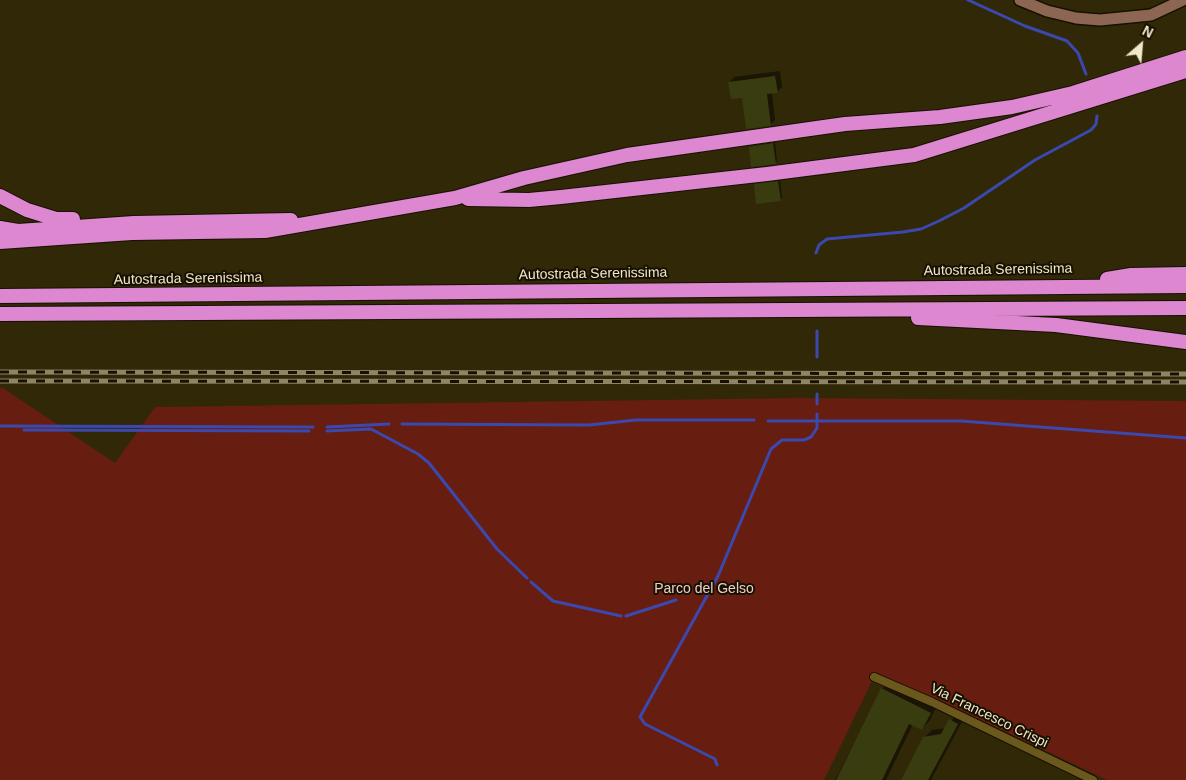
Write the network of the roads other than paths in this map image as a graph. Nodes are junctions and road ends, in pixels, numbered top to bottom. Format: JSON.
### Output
{"nodes":[{"id":1,"x":1020,"y":0,"type":"edge"},
{"id":2,"x":1183,"y":0,"type":"edge"},
{"id":3,"x":1186,"y":57,"type":"edge"},
{"id":4,"x":1186,"y":71,"type":"edge"},
{"id":5,"x":0,"y":196,"type":"edge"},
{"id":6,"x":455,"y":198,"type":"junction"},
{"id":7,"x":339,"y":218,"type":"junction"},
{"id":8,"x":134,"y":223,"type":"junction"},
{"id":9,"x":0,"y":228,"type":"edge"},
{"id":10,"x":0,"y":242,"type":"edge"},
{"id":11,"x":1186,"y":274,"type":"edge"},
{"id":12,"x":1060,"y":286,"type":"junction"},
{"id":13,"x":1186,"y":286,"type":"edge"},
{"id":14,"x":0,"y":296,"type":"edge"},
{"id":15,"x":1186,"y":308,"type":"edge"},
{"id":16,"x":770,"y":311,"type":"junction"},
{"id":17,"x":0,"y":314,"type":"edge"},
{"id":18,"x":1186,"y":342,"type":"edge"},
{"id":19,"x":874,"y":677,"type":"dead end"},
{"id":20,"x":1093,"y":780,"type":"edge"}],
"edges":[{"from":1,"to":2,"type":"street"},
{"from":3,"to":6,"type":"highway"},
{"from":4,"to":6,"type":"highway"},
{"from":5,"to":8,"type":"highway"},
{"from":6,"to":7,"type":"highway"},
{"from":7,"to":8,"type":"highway"},
{"from":7,"to":10,"type":"highway"},
{"from":8,"to":9,"type":"highway"},
{"from":11,"to":12,"type":"highway"},
{"from":12,"to":13,"type":"highway","name":"Autostrada Serenissima"},
{"from":12,"to":14,"type":"highway","name":"Autostrada Serenissima"},
{"from":15,"to":16,"type":"highway"},
{"from":16,"to":17,"type":"highway"},
{"from":16,"to":18,"type":"highway"},
{"from":19,"to":20,"type":"street","name":"Via Francesco Crispi"}]}
